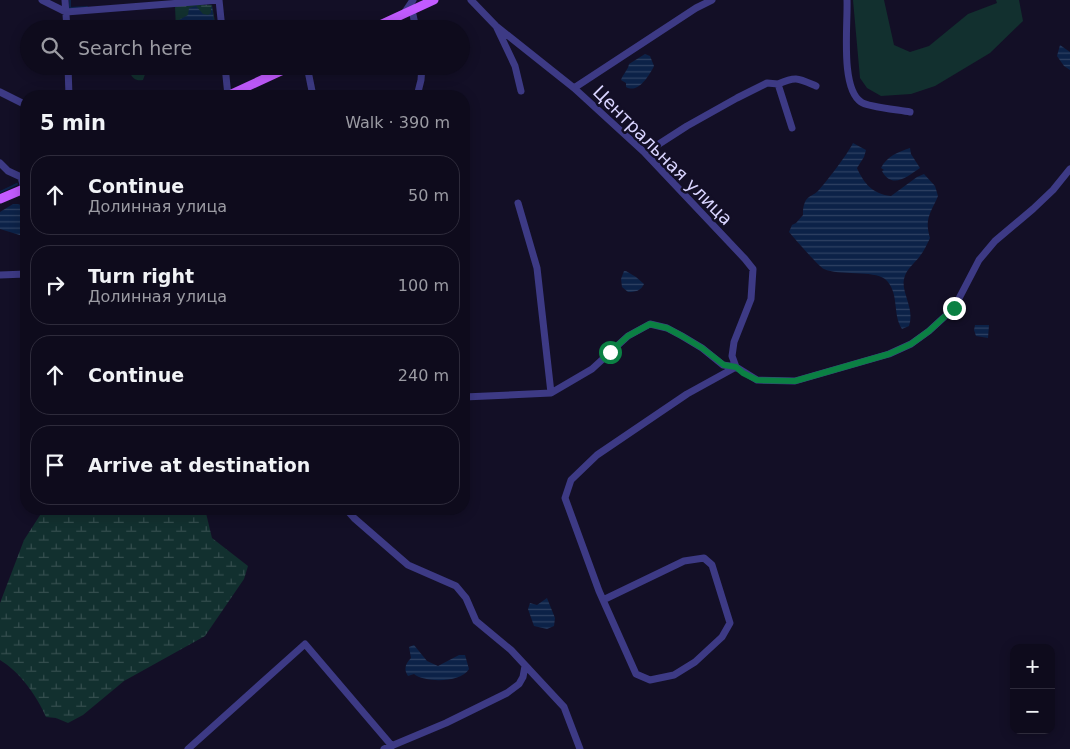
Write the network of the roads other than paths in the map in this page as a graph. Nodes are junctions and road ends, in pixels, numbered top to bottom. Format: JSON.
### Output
{"nodes":[{"id":1,"x":42,"y":0,"type":"edge"},
{"id":2,"x":65,"y":0,"type":"edge"},
{"id":3,"x":219,"y":0,"type":"edge"},
{"id":4,"x":413,"y":0,"type":"edge"},
{"id":5,"x":434,"y":0,"type":"edge"},
{"id":6,"x":471,"y":0,"type":"edge"},
{"id":7,"x":712,"y":0,"type":"edge"},
{"id":8,"x":847,"y":0,"type":"edge"},
{"id":9,"x":66,"y":12,"type":"junction"},
{"id":10,"x":408,"y":12,"type":"junction"},
{"id":11,"x":66,"y":20,"type":"edge"},
{"id":12,"x":221,"y":20,"type":"edge"},
{"id":13,"x":390,"y":20,"type":"edge"},
{"id":14,"x":412,"y":20,"type":"edge"},
{"id":15,"x":496,"y":26,"type":"junction"},
{"id":16,"x":68,"y":75,"type":"edge"},
{"id":17,"x":226,"y":75,"type":"edge"},
{"id":18,"x":272,"y":75,"type":"edge"},
{"id":19,"x":309,"y":75,"type":"edge"},
{"id":20,"x":421,"y":75,"type":"edge"},
{"id":21,"x":778,"y":84,"type":"junction"},
{"id":22,"x":816,"y":86,"type":"dead end"},
{"id":23,"x":574,"y":88,"type":"junction"},
{"id":24,"x":69,"y":90,"type":"edge"},
{"id":25,"x":227,"y":90,"type":"edge"},
{"id":26,"x":240,"y":90,"type":"edge"},
{"id":27,"x":312,"y":90,"type":"edge"},
{"id":28,"x":418,"y":90,"type":"edge"},
{"id":29,"x":521,"y":91,"type":"dead end"},
{"id":30,"x":0,"y":92,"type":"edge"},
{"id":31,"x":20,"y":102,"type":"edge"},
{"id":32,"x":910,"y":112,"type":"dead end"},
{"id":33,"x":792,"y":128,"type":"dead end"},
{"id":34,"x":646,"y":153,"type":"junction"},
{"id":35,"x":0,"y":163,"type":"edge"},
{"id":36,"x":1070,"y":169,"type":"edge"},
{"id":37,"x":20,"y":177,"type":"edge"},
{"id":38,"x":20,"y":191,"type":"edge"},
{"id":39,"x":0,"y":200,"type":"edge"},
{"id":40,"x":518,"y":202,"type":"dead end"},
{"id":41,"x":20,"y":274,"type":"edge"},
{"id":42,"x":0,"y":276,"type":"edge"},
{"id":43,"x":736,"y":367,"type":"junction"},
{"id":44,"x":551,"y":392,"type":"junction"},
{"id":45,"x":470,"y":397,"type":"edge"},
{"id":46,"x":351,"y":515,"type":"edge"},
{"id":47,"x":603,"y":600,"type":"junction"},
{"id":48,"x":525,"y":666,"type":"junction"},
{"id":49,"x":392,"y":746,"type":"junction"},
{"id":50,"x":188,"y":749,"type":"edge"},
{"id":51,"x":384,"y":749,"type":"edge"},
{"id":52,"x":580,"y":749,"type":"edge"}],
"edges":[{"from":1,"to":9,"type":"street"},
{"from":2,"to":9,"type":"street"},
{"from":3,"to":9,"type":"street"},
{"from":3,"to":12,"type":"street"},
{"from":4,"to":10,"type":"street"},
{"from":5,"to":10,"type":"main road"},
{"from":6,"to":15,"type":"street","name":"Центральная улица"},
{"from":7,"to":23,"type":"street"},
{"from":8,"to":32,"type":"street"},
{"from":9,"to":11,"type":"street"},
{"from":10,"to":13,"type":"main road"},
{"from":10,"to":14,"type":"street"},
{"from":15,"to":23,"type":"street","name":"Центральная улица"},
{"from":15,"to":29,"type":"street"},
{"from":16,"to":24,"type":"street"},
{"from":17,"to":25,"type":"street"},
{"from":18,"to":26,"type":"main road"},
{"from":19,"to":27,"type":"street"},
{"from":20,"to":28,"type":"street"},
{"from":21,"to":22,"type":"street"},
{"from":21,"to":33,"type":"street"},
{"from":21,"to":34,"type":"street"},
{"from":23,"to":34,"type":"street","name":"Центральная улица"},
{"from":30,"to":31,"type":"street"},
{"from":34,"to":43,"type":"street","name":"Центральная улица"},
{"from":35,"to":37,"type":"street"},
{"from":36,"to":43,"type":"street"},
{"from":38,"to":39,"type":"main road"},
{"from":40,"to":44,"type":"street"},
{"from":41,"to":42,"type":"street"},
{"from":43,"to":44,"type":"street"},
{"from":43,"to":47,"type":"street"},
{"from":44,"to":45,"type":"street"},
{"from":46,"to":48,"type":"street"},
{"from":47,"to":47,"type":"street"},
{"from":48,"to":49,"type":"street"},
{"from":48,"to":52,"type":"street"},
{"from":49,"to":50,"type":"street"},
{"from":49,"to":51,"type":"street"}]}
